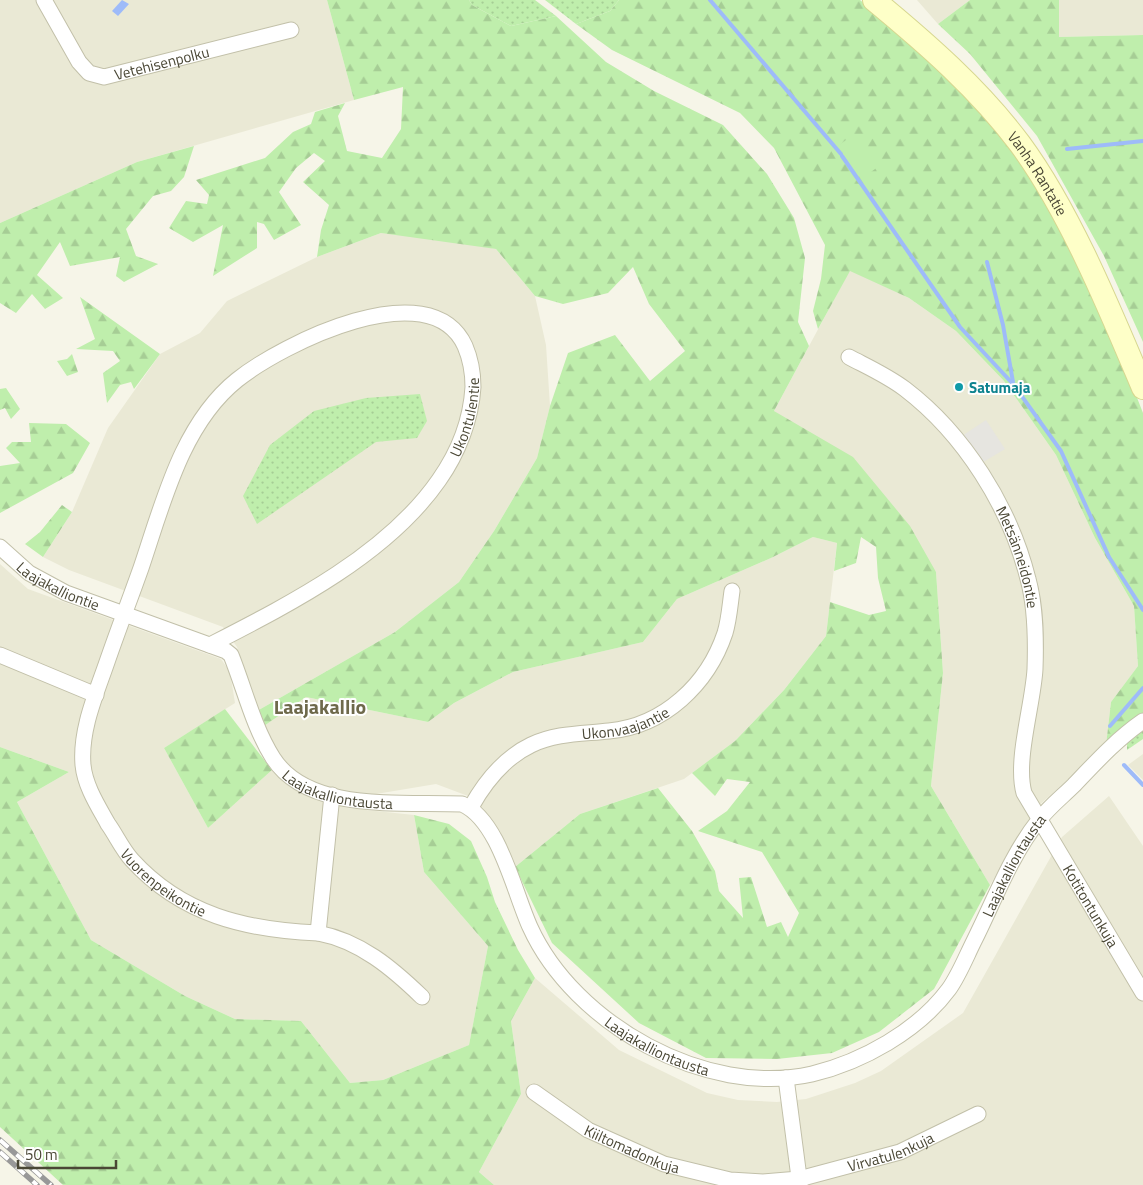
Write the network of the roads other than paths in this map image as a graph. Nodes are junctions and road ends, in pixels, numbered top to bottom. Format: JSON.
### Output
{"nodes":[{"id":1,"x":44,"y":0,"type":"edge"},
{"id":2,"x":874,"y":0,"type":"edge"},
{"id":3,"x":291,"y":30,"type":"dead end"},
{"id":4,"x":849,"y":357,"type":"dead end"},
{"id":5,"x":1143,"y":388,"type":"edge"},
{"id":6,"x":0,"y":547,"type":"edge"},
{"id":7,"x":732,"y":592,"type":"dead end"},
{"id":8,"x":124,"y":614,"type":"junction"},
{"id":9,"x":210,"y":645,"type":"junction"},
{"id":10,"x":0,"y":654,"type":"edge"},
{"id":11,"x":96,"y":695,"type":"junction"},
{"id":12,"x":1143,"y":721,"type":"edge"},
{"id":13,"x":332,"y":795,"type":"junction"},
{"id":14,"x":471,"y":808,"type":"junction"},
{"id":15,"x":1039,"y":820,"type":"junction"},
{"id":16,"x":318,"y":933,"type":"junction"},
{"id":17,"x":1143,"y":993,"type":"edge"},
{"id":18,"x":422,"y":997,"type":"dead end"},
{"id":19,"x":786,"y":1078,"type":"junction"},
{"id":20,"x":534,"y":1092,"type":"dead end"},
{"id":21,"x":978,"y":1114,"type":"dead end"},
{"id":22,"x":799,"y":1182,"type":"edge"}],
"edges":[{"from":1,"to":3,"type":"street","name":"Vetehisenpolku"},
{"from":2,"to":5,"type":"main road","name":"Vanha Rantatie"},
{"from":4,"to":15,"type":"street","name":"Metsänneidontie"},
{"from":6,"to":8,"type":"street","name":"Laajakalliontie"},
{"from":7,"to":14,"type":"street","name":"Ukonvaajantie"},
{"from":8,"to":9,"type":"street","name":"Laajakalliontie"},
{"from":8,"to":9,"type":"street","name":"Ukontulentie"},
{"from":8,"to":11,"type":"street","name":"Vuorenpeikontie"},
{"from":9,"to":13,"type":"street","name":"Laajakalliontausta"},
{"from":10,"to":11,"type":"street"},
{"from":11,"to":16,"type":"street","name":"Vuorenpeikontie"},
{"from":12,"to":15,"type":"street","name":"Laajakalliontausta"},
{"from":13,"to":14,"type":"street","name":"Laajakalliontausta"},
{"from":13,"to":16,"type":"street"},
{"from":14,"to":19,"type":"street","name":"Laajakalliontausta"},
{"from":15,"to":17,"type":"street","name":"Kotitontunkuja"},
{"from":15,"to":19,"type":"street","name":"Laajakalliontausta"},
{"from":16,"to":18,"type":"street","name":"Vuorenpeikontie"},
{"from":19,"to":22,"type":"street"},
{"from":20,"to":22,"type":"street","name":"Kiiltomadonkuja"},
{"from":21,"to":22,"type":"street","name":"Virvatulenkuja"}]}
